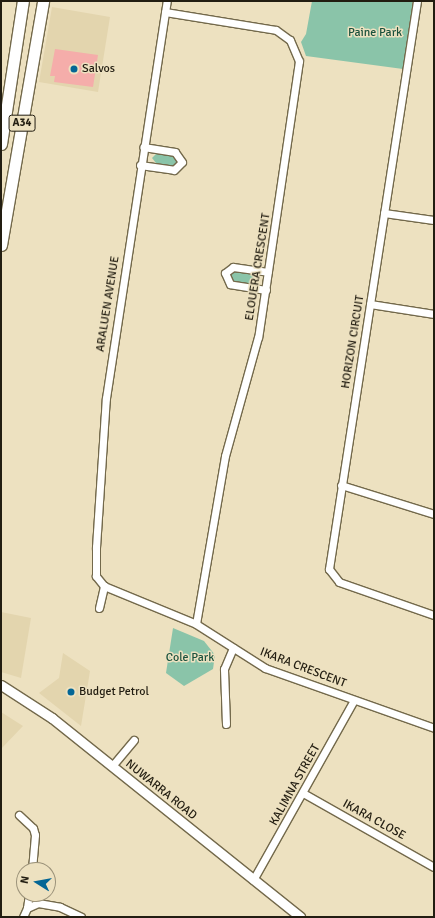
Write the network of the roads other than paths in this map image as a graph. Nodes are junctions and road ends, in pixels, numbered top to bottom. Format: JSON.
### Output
{"nodes":[{"id":1,"x":23,"y":1,"type":"edge"},
{"id":2,"x":43,"y":1,"type":"edge"},
{"id":3,"x":167,"y":1,"type":"edge"},
{"id":4,"x":417,"y":1,"type":"edge"},
{"id":5,"x":165,"y":12,"type":"junction"},
{"id":6,"x":1,"y":144,"type":"edge"},
{"id":7,"x":143,"y":147,"type":"junction"},
{"id":8,"x":140,"y":165,"type":"junction"},
{"id":9,"x":384,"y":212,"type":"junction"},
{"id":10,"x":434,"y":220,"type":"edge"},
{"id":11,"x":1,"y":245,"type":"edge"},
{"id":12,"x":268,"y":272,"type":"junction"},
{"id":13,"x":266,"y":290,"type":"junction"},
{"id":14,"x":370,"y":304,"type":"junction"},
{"id":15,"x":434,"y":314,"type":"edge"},
{"id":16,"x":341,"y":485,"type":"junction"},
{"id":17,"x":434,"y":514,"type":"edge"},
{"id":18,"x":104,"y":586,"type":"junction"},
{"id":19,"x":99,"y":608,"type":"dead end"},
{"id":20,"x":434,"y":616,"type":"edge"},
{"id":21,"x":196,"y":624,"type":"junction"},
{"id":22,"x":233,"y":648,"type":"junction"},
{"id":23,"x":2,"y":686,"type":"edge"},
{"id":24,"x":354,"y":700,"type":"junction"},
{"id":25,"x":226,"y":724,"type":"dead end"},
{"id":26,"x":434,"y":728,"type":"edge"},
{"id":27,"x":134,"y":740,"type":"dead end"},
{"id":28,"x":112,"y":766,"type":"junction"},
{"id":29,"x":303,"y":793,"type":"junction"},
{"id":30,"x":19,"y":815,"type":"dead end"},
{"id":31,"x":33,"y":862,"type":"edge"},
{"id":32,"x":434,"y":867,"type":"edge"},
{"id":33,"x":254,"y":880,"type":"junction"},
{"id":34,"x":28,"y":902,"type":"edge"},
{"id":35,"x":27,"y":908,"type":"junction"},
{"id":36,"x":23,"y":917,"type":"edge"},
{"id":37,"x":81,"y":917,"type":"edge"},
{"id":38,"x":300,"y":917,"type":"edge"}],
"edges":[{"from":1,"to":6,"type":"highway","number":"A34"},
{"from":2,"to":11,"type":"highway","number":"A34"},
{"from":3,"to":5,"type":"street","name":"ARALUEN AVENUE"},
{"from":4,"to":9,"type":"street","name":"HORIZON CIRCUIT"},
{"from":5,"to":7,"type":"street","name":"ARALUEN AVENUE"},
{"from":5,"to":12,"type":"street","name":"ELOUERA CRESCENT"},
{"from":7,"to":8,"type":"street","name":"ARALUEN AVENUE"},
{"from":7,"to":8,"type":"street"},
{"from":8,"to":18,"type":"street","name":"ARALUEN AVENUE"},
{"from":9,"to":10,"type":"street"},
{"from":9,"to":14,"type":"street","name":"HORIZON CIRCUIT"},
{"from":12,"to":13,"type":"street","name":"ELOUERA CRESCENT"},
{"from":12,"to":13,"type":"street"},
{"from":13,"to":21,"type":"street","name":"ELOUERA CRESCENT"},
{"from":14,"to":15,"type":"street"},
{"from":14,"to":16,"type":"street","name":"HORIZON CIRCUIT"},
{"from":16,"to":17,"type":"street"},
{"from":16,"to":20,"type":"street","name":"HORIZON CIRCUIT"},
{"from":18,"to":19,"type":"street"},
{"from":18,"to":21,"type":"street","name":"IKARA CRESCENT"},
{"from":21,"to":22,"type":"street","name":"IKARA CRESCENT"},
{"from":22,"to":24,"type":"street","name":"IKARA CRESCENT"},
{"from":22,"to":25,"type":"street"},
{"from":23,"to":28,"type":"main road","name":"NUWARRA ROAD"},
{"from":24,"to":26,"type":"street","name":"IKARA CRESCENT"},
{"from":24,"to":29,"type":"street","name":"KALIMNA STREET"},
{"from":27,"to":28,"type":"street"},
{"from":28,"to":33,"type":"main road","name":"NUWARRA ROAD"},
{"from":29,"to":32,"type":"street","name":"IKARA CLOSE"},
{"from":29,"to":33,"type":"street","name":"KALIMNA STREET"},
{"from":30,"to":31,"type":"street"},
{"from":33,"to":38,"type":"main road","name":"NUWARRA ROAD"},
{"from":34,"to":35,"type":"street"},
{"from":35,"to":36,"type":"street"},
{"from":35,"to":37,"type":"street"}]}
